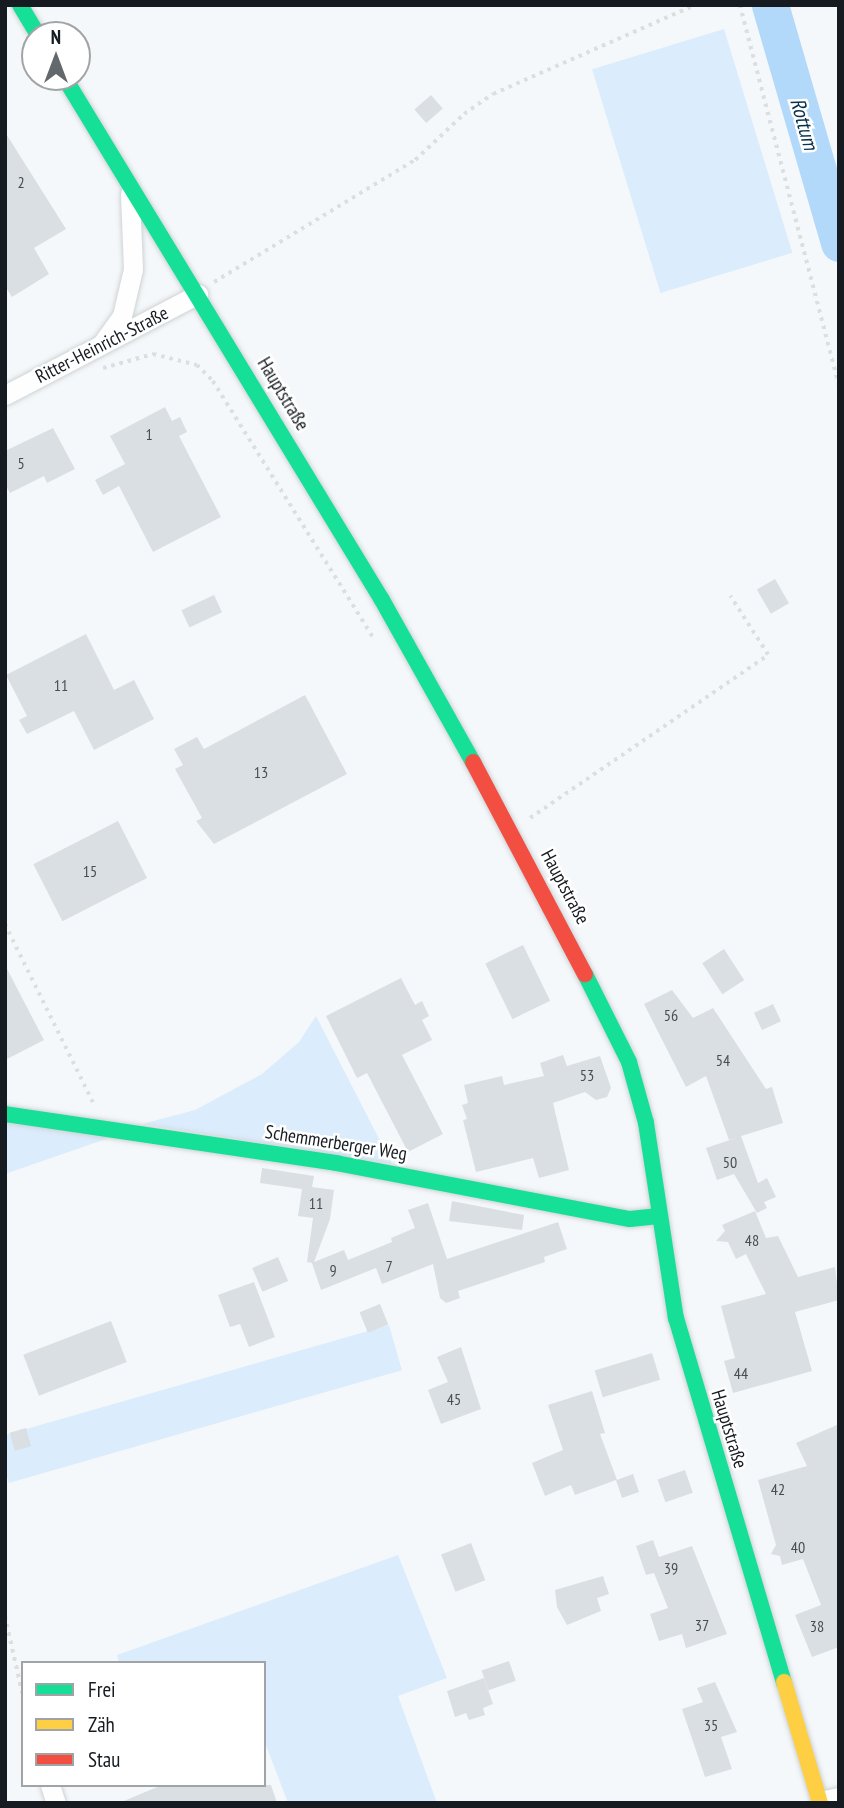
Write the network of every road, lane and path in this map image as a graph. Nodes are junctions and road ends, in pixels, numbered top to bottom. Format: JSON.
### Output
{"nodes":[{"id":1,"x":20,"y":5,"type":"edge"},
{"id":2,"x":695,"y":5,"type":"edge"},
{"id":3,"x":740,"y":5,"type":"edge"},
{"id":4,"x":30,"y":21,"type":"edge"},
{"id":5,"x":73,"y":91,"type":"edge"},
{"id":6,"x":128,"y":179,"type":"junction"},
{"id":7,"x":198,"y":294,"type":"junction"},
{"id":8,"x":101,"y":345,"type":"junction"},
{"id":9,"x":100,"y":369,"type":"dead end"},
{"id":10,"x":839,"y":384,"type":"edge"},
{"id":11,"x":5,"y":395,"type":"edge"},
{"id":12,"x":730,"y":596,"type":"dead end"},
{"id":13,"x":378,"y":645,"type":"dead end"},
{"id":14,"x":511,"y":831,"type":"junction"},
{"id":15,"x":5,"y":924,"type":"edge"},
{"id":16,"x":5,"y":1114,"type":"edge"},
{"id":17,"x":107,"y":1130,"type":"junction"},
{"id":18,"x":659,"y":1216,"type":"junction"},
{"id":19,"x":5,"y":1616,"type":"edge"},
{"id":20,"x":21,"y":1686,"type":"edge"},
{"id":21,"x":826,"y":1800,"type":"edge"}],
"edges":[{"from":1,"to":4,"type":"main road"},
{"from":2,"to":7,"type":"path"},
{"from":3,"to":10,"type":"path"},
{"from":5,"to":6,"type":"main road","name":"Hauptstraße"},
{"from":6,"to":7,"type":"main road","name":"Hauptstraße"},
{"from":6,"to":8,"type":"street"},
{"from":7,"to":8,"type":"street","name":"Ritter-Heinrich-Straße"},
{"from":7,"to":14,"type":"main road","name":"Hauptstraße"},
{"from":8,"to":11,"type":"street","name":"Ritter-Heinrich-Straße"},
{"from":9,"to":13,"type":"path"},
{"from":12,"to":14,"type":"path"},
{"from":14,"to":18,"type":"main road","name":"Hauptstraße"},
{"from":15,"to":17,"type":"path"},
{"from":16,"to":17,"type":"main road","name":"Schemmerberger Weg"},
{"from":17,"to":18,"type":"main road","name":"Schemmerberger Weg"},
{"from":18,"to":21,"type":"main road","name":"Hauptstraße"},
{"from":19,"to":20,"type":"path"}]}
